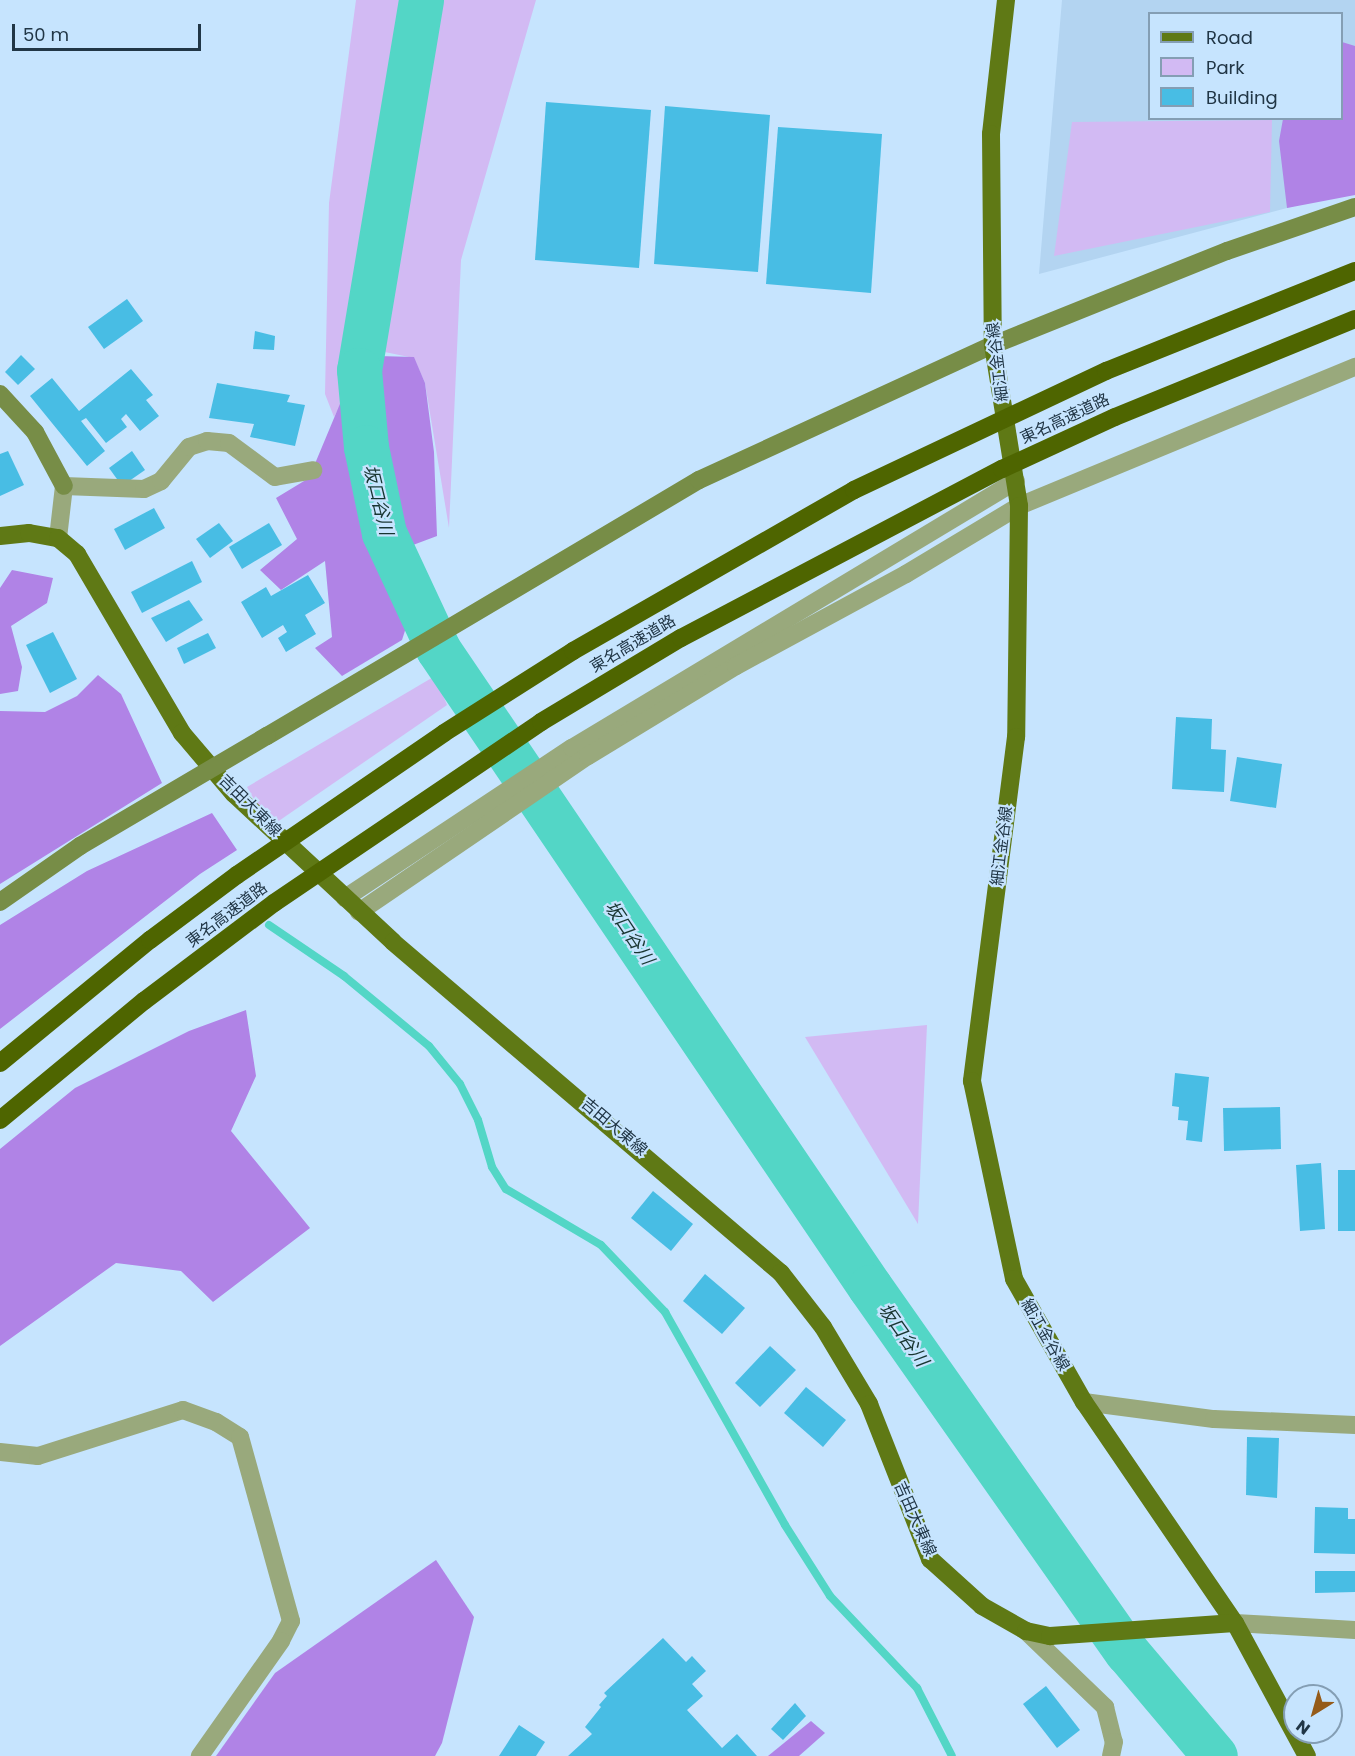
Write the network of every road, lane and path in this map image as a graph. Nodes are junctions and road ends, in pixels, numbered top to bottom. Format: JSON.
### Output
{"nodes":[{"id":1,"x":1006,"y":0,"type":"edge"},
{"id":2,"x":1355,"y":207,"type":"edge"},
{"id":3,"x":1355,"y":272,"type":"edge"},
{"id":4,"x":1355,"y":320,"type":"edge"},
{"id":5,"x":993,"y":345,"type":"junction"},
{"id":6,"x":1355,"y":366,"type":"edge"},
{"id":7,"x":0,"y":394,"type":"edge"},
{"id":8,"x":313,"y":470,"type":"dead end"},
{"id":9,"x":1016,"y":481,"type":"junction"},
{"id":10,"x":64,"y":486,"type":"junction"},
{"id":11,"x":1019,"y":506,"type":"junction"},
{"id":12,"x":0,"y":536,"type":"edge"},
{"id":13,"x":58,"y":538,"type":"junction"},
{"id":14,"x":580,"y":752,"type":"junction"},
{"id":15,"x":345,"y":897,"type":"junction"},
{"id":16,"x":0,"y":902,"type":"edge"},
{"id":17,"x":359,"y":912,"type":"junction"},
{"id":18,"x":0,"y":1063,"type":"edge"},
{"id":19,"x":0,"y":1120,"type":"edge"},
{"id":20,"x":1084,"y":1402,"type":"junction"},
{"id":21,"x":1355,"y":1425,"type":"edge"},
{"id":22,"x":0,"y":1452,"type":"edge"},
{"id":23,"x":1235,"y":1623,"type":"junction"},
{"id":24,"x":1355,"y":1630,"type":"edge"},
{"id":25,"x":1026,"y":1631,"type":"junction"},
{"id":26,"x":200,"y":1756,"type":"edge"},
{"id":27,"x":1111,"y":1756,"type":"edge"},
{"id":28,"x":1307,"y":1756,"type":"edge"}],
"edges":[{"from":1,"to":5,"type":"main road","name":"細江金谷線"},
{"from":2,"to":5,"type":"street"},
{"from":3,"to":18,"type":"highway","name":"東名高速道路","bridge":true},
{"from":4,"to":19,"type":"highway","name":"東名高速道路","bridge":true},
{"from":5,"to":9,"type":"main road","name":"細江金谷線"},
{"from":5,"to":16,"type":"street","bridge":true},
{"from":6,"to":11,"type":"street"},
{"from":7,"to":10,"type":"street"},
{"from":8,"to":10,"type":"street"},
{"from":9,"to":11,"type":"main road","name":"細江金谷線"},
{"from":9,"to":14,"type":"street"},
{"from":10,"to":13,"type":"street"},
{"from":11,"to":14,"type":"street"},
{"from":11,"to":20,"type":"main road","name":"細江金谷線"},
{"from":12,"to":13,"type":"main road"},
{"from":13,"to":15,"type":"main road","name":"吉田大東線"},
{"from":14,"to":15,"type":"street"},
{"from":14,"to":17,"type":"street"},
{"from":15,"to":17,"type":"main road","name":"吉田大東線"},
{"from":17,"to":25,"type":"main road","name":"吉田大東線"},
{"from":20,"to":21,"type":"street"},
{"from":20,"to":23,"type":"main road","name":"細江金谷線"},
{"from":22,"to":26,"type":"street"},
{"from":23,"to":24,"type":"street"},
{"from":23,"to":25,"type":"main road","name":"吉田大東線"},
{"from":23,"to":28,"type":"main road","name":"細江金谷線"},
{"from":25,"to":27,"type":"street"}]}
